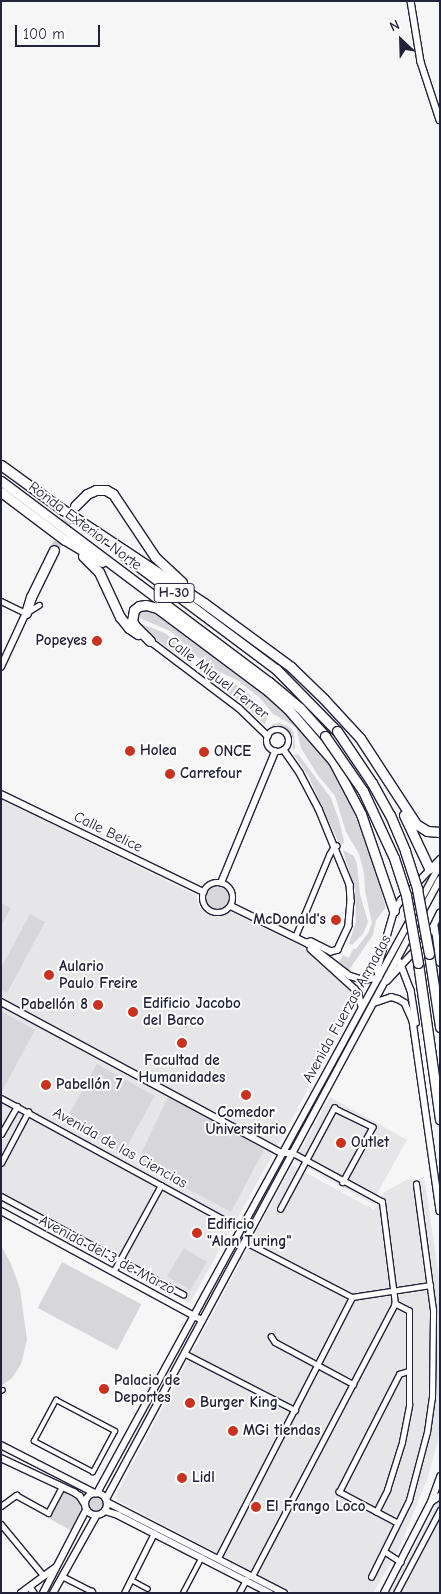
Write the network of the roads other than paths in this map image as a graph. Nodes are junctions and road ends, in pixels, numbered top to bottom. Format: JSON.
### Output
{"nodes":[{"id":1,"x":411,"y":1,"type":"edge"},
{"id":2,"x":440,"y":120,"type":"edge"},
{"id":3,"x":1,"y":465,"type":"edge"},
{"id":4,"x":1,"y":481,"type":"edge"},
{"id":5,"x":1,"y":492,"type":"edge"},
{"id":6,"x":75,"y":506,"type":"tunnel mouth"},
{"id":7,"x":59,"y":507,"type":"junction"},
{"id":8,"x":65,"y":540,"type":"junction"},
{"id":9,"x":54,"y":550,"type":"tunnel mouth"},
{"id":10,"x":158,"y":597,"type":"junction"},
{"id":11,"x":1,"y":601,"type":"edge"},
{"id":12,"x":204,"y":603,"type":"junction"},
{"id":13,"x":39,"y":605,"type":"dead end"},
{"id":14,"x":26,"y":613,"type":"junction"},
{"id":15,"x":150,"y":641,"type":"junction"},
{"id":16,"x":1,"y":667,"type":"edge"},
{"id":17,"x":269,"y":682,"type":"junction"},
{"id":18,"x":268,"y":736,"type":"junction"},
{"id":19,"x":284,"y":750,"type":"junction"},
{"id":20,"x":275,"y":752,"type":"junction"},
{"id":21,"x":333,"y":761,"type":"junction"},
{"id":22,"x":391,"y":785,"type":"junction"},
{"id":23,"x":1,"y":794,"type":"edge"},
{"id":24,"x":440,"y":832,"type":"edge"},
{"id":25,"x":336,"y":846,"type":"junction"},
{"id":26,"x":440,"y":859,"type":"edge"},
{"id":27,"x":440,"y":866,"type":"edge"},
{"id":28,"x":435,"y":879,"type":"edge"},
{"id":29,"x":419,"y":880,"type":"junction"},
{"id":30,"x":222,"y":884,"type":"junction"},
{"id":31,"x":204,"y":892,"type":"junction"},
{"id":32,"x":231,"y":906,"type":"junction"},
{"id":33,"x":394,"y":911,"type":"junction"},
{"id":34,"x":440,"y":912,"type":"edge"},
{"id":35,"x":435,"y":926,"type":"junction"},
{"id":36,"x":295,"y":937,"type":"junction"},
{"id":37,"x":386,"y":938,"type":"junction"},
{"id":38,"x":305,"y":942,"type":"junction"},
{"id":39,"x":396,"y":955,"type":"junction"},
{"id":40,"x":412,"y":955,"type":"junction"},
{"id":41,"x":440,"y":963,"type":"edge"},
{"id":42,"x":402,"y":966,"type":"junction"},
{"id":43,"x":378,"y":977,"type":"junction"},
{"id":44,"x":386,"y":982,"type":"junction"},
{"id":45,"x":1,"y":1002,"type":"edge"},
{"id":46,"x":374,"y":1003,"type":"junction"},
{"id":47,"x":362,"y":1007,"type":"junction"},
{"id":48,"x":440,"y":1027,"type":"edge"},
{"id":49,"x":416,"y":1042,"type":"junction"},
{"id":50,"x":1,"y":1098,"type":"edge"},
{"id":51,"x":17,"y":1106,"type":"junction"},
{"id":52,"x":28,"y":1112,"type":"junction"},
{"id":53,"x":440,"y":1119,"type":"edge"},
{"id":54,"x":1,"y":1134,"type":"edge"},
{"id":55,"x":282,"y":1153,"type":"junction"},
{"id":56,"x":292,"y":1153,"type":"junction"},
{"id":57,"x":306,"y":1161,"type":"junction"},
{"id":58,"x":1,"y":1163,"type":"edge"},
{"id":59,"x":343,"y":1182,"type":"junction"},
{"id":60,"x":275,"y":1184,"type":"junction"},
{"id":61,"x":416,"y":1184,"type":"dead end"},
{"id":62,"x":161,"y":1185,"type":"junction"},
{"id":63,"x":1,"y":1196,"type":"edge"},
{"id":64,"x":280,"y":1209,"type":"dead end"},
{"id":65,"x":440,"y":1211,"type":"edge"},
{"id":66,"x":1,"y":1212,"type":"edge"},
{"id":67,"x":227,"y":1221,"type":"dead end"},
{"id":68,"x":236,"y":1237,"type":"junction"},
{"id":69,"x":244,"y":1241,"type":"junction"},
{"id":70,"x":120,"y":1260,"type":"junction"},
{"id":71,"x":113,"y":1272,"type":"junction"},
{"id":72,"x":430,"y":1285,"type":"junction"},
{"id":73,"x":394,"y":1291,"type":"junction"},
{"id":74,"x":183,"y":1294,"type":"dead end"},
{"id":75,"x":352,"y":1297,"type":"junction"},
{"id":76,"x":395,"y":1304,"type":"junction"},
{"id":77,"x":194,"y":1316,"type":"junction"},
{"id":78,"x":202,"y":1320,"type":"junction"},
{"id":79,"x":271,"y":1336,"type":"dead end"},
{"id":80,"x":184,"y":1353,"type":"junction"},
{"id":81,"x":318,"y":1365,"type":"junction"},
{"id":82,"x":408,"y":1371,"type":"junction"},
{"id":83,"x":353,"y":1384,"type":"junction"},
{"id":84,"x":56,"y":1400,"type":"joint"},
{"id":85,"x":295,"y":1410,"type":"junction"},
{"id":86,"x":1,"y":1445,"type":"edge"},
{"id":87,"x":1,"y":1458,"type":"edge"},
{"id":88,"x":440,"y":1477,"type":"edge"},
{"id":89,"x":62,"y":1488,"type":"junction"},
{"id":90,"x":96,"y":1493,"type":"junction"},
{"id":91,"x":440,"y":1496,"type":"edge"},
{"id":92,"x":107,"y":1500,"type":"junction"},
{"id":93,"x":431,"y":1502,"type":"junction"},
{"id":94,"x":440,"y":1504,"type":"edge"},
{"id":95,"x":1,"y":1506,"type":"edge"},
{"id":96,"x":86,"y":1507,"type":"junction"},
{"id":97,"x":440,"y":1510,"type":"edge"},
{"id":98,"x":105,"y":1511,"type":"junction"},
{"id":99,"x":376,"y":1512,"type":"junction"},
{"id":100,"x":96,"y":1516,"type":"junction"},
{"id":101,"x":397,"y":1523,"type":"junction"},
{"id":102,"x":1,"y":1524,"type":"edge"},
{"id":103,"x":154,"y":1533,"type":"junction"},
{"id":104,"x":384,"y":1551,"type":"junction"},
{"id":105,"x":202,"y":1557,"type":"junction"},
{"id":106,"x":218,"y":1558,"type":"junction"},
{"id":107,"x":400,"y":1562,"type":"junction"},
{"id":108,"x":57,"y":1567,"type":"junction"},
{"id":109,"x":44,"y":1576,"type":"junction"},
{"id":110,"x":62,"y":1576,"type":"junction"},
{"id":111,"x":252,"y":1576,"type":"junction"},
{"id":112,"x":371,"y":1577,"type":"dead end"},
{"id":113,"x":131,"y":1580,"type":"junction"},
{"id":114,"x":246,"y":1580,"type":"junction"},
{"id":115,"x":30,"y":1587,"type":"junction"},
{"id":116,"x":148,"y":1589,"type":"dead end"},
{"id":117,"x":21,"y":1593,"type":"edge"},
{"id":118,"x":34,"y":1593,"type":"edge"},
{"id":119,"x":43,"y":1593,"type":"edge"},
{"id":120,"x":53,"y":1593,"type":"edge"},
{"id":121,"x":90,"y":1593,"type":"edge"},
{"id":122,"x":124,"y":1593,"type":"edge"},
{"id":123,"x":183,"y":1593,"type":"edge"},
{"id":124,"x":240,"y":1593,"type":"edge"},
{"id":125,"x":270,"y":1593,"type":"edge"},
{"id":126,"x":284,"y":1593,"type":"edge"},
{"id":127,"x":384,"y":1593,"type":"edge"},
{"id":128,"x":396,"y":1593,"type":"edge"}],
"edges":[{"from":1,"to":2,"type":"street"},
{"from":3,"to":7,"type":"highway","name":"Ronda Exterior Norte","number":"H-30"},
{"from":4,"to":10,"type":"highway","name":"Ronda Exterior Norte","number":"H-30"},
{"from":5,"to":8,"type":"highway"},
{"from":6,"to":12,"type":"highway"},
{"from":7,"to":12,"type":"highway"},
{"from":7,"to":48,"type":"highway","name":"Ronda Exterior Norte","number":"H-30","bridge":true},
{"from":8,"to":10,"type":"highway"},
{"from":8,"to":15,"type":"highway"},
{"from":9,"to":14,"type":"highway"},
{"from":10,"to":17,"type":"highway","name":"Ronda Exterior Norte","number":"H-30"},
{"from":11,"to":14,"type":"street"},
{"from":12,"to":22,"type":"highway"},
{"from":13,"to":14,"type":"street"},
{"from":14,"to":16,"type":"street"},
{"from":15,"to":18,"type":"street","name":"Calle Miguel Ferrer"},
{"from":15,"to":21,"type":"highway"},
{"from":17,"to":21,"type":"highway"},
{"from":17,"to":53,"type":"highway","name":"Ronda Exterior Norte","number":"H-30","bridge":true},
{"from":18,"to":19,"type":"street"},
{"from":18,"to":20,"type":"street"},
{"from":19,"to":20,"type":"street"},
{"from":19,"to":25,"type":"street"},
{"from":20,"to":30,"type":"street"},
{"from":21,"to":33,"type":"highway"},
{"from":22,"to":24,"type":"highway"},
{"from":22,"to":28,"type":"highway"},
{"from":23,"to":31,"type":"street","name":"Calle Belice"},
{"from":25,"to":36,"type":"street"},
{"from":25,"to":38,"type":"street"},
{"from":26,"to":28,"type":"main road"},
{"from":27,"to":28,"type":"main road"},
{"from":28,"to":29,"type":"main road"},
{"from":28,"to":29,"type":"main road"},
{"from":28,"to":39,"type":"main road","name":"Avenida Fuerzas Armadas"},
{"from":29,"to":33,"type":"main road"},
{"from":30,"to":31,"type":"street"},
{"from":30,"to":32,"type":"street"},
{"from":31,"to":32,"type":"street"},
{"from":32,"to":36,"type":"street"},
{"from":33,"to":37,"type":"main road"},
{"from":34,"to":35,"type":"main road"},
{"from":35,"to":40,"type":"main road"},
{"from":35,"to":41,"type":"street"},
{"from":36,"to":38,"type":"street"},
{"from":37,"to":39,"type":"main road"},
{"from":37,"to":43,"type":"main road"},
{"from":38,"to":43,"type":"street"},
{"from":38,"to":47,"type":"street"},
{"from":39,"to":40,"type":"main road"},
{"from":39,"to":42,"type":"street"},
{"from":39,"to":43,"type":"main road","name":"Avenida Fuerzas Armadas"},
{"from":39,"to":44,"type":"main road","name":"Avenida Fuerzas Armadas"},
{"from":40,"to":42,"type":"main road"},
{"from":42,"to":44,"type":"main road"},
{"from":42,"to":49,"type":"street"},
{"from":43,"to":47,"type":"main road","name":"Avenida Fuerzas Armadas"},
{"from":44,"to":46,"type":"main road","name":"Avenida Fuerzas Armadas"},
{"from":45,"to":55,"type":"street"},
{"from":46,"to":49,"type":"street"},
{"from":46,"to":56,"type":"main road","name":"Avenida Fuerzas Armadas"},
{"from":47,"to":55,"type":"main road","name":"Avenida Fuerzas Armadas"},
{"from":49,"to":65,"type":"street"},
{"from":50,"to":51,"type":"street","name":"Avenida de las Ciencias"},
{"from":51,"to":52,"type":"street","name":"Avenida de las Ciencias"},
{"from":51,"to":54,"type":"street"},
{"from":52,"to":58,"type":"street"},
{"from":52,"to":62,"type":"street","name":"Avenida de las Ciencias"},
{"from":55,"to":56,"type":"street"},
{"from":55,"to":60,"type":"main road","name":"Avenida Fuerzas Armadas"},
{"from":55,"to":68,"type":"main road","name":"Avenida Fuerzas Armadas"},
{"from":56,"to":57,"type":"street"},
{"from":56,"to":60,"type":"main road","name":"Avenida Fuerzas Armadas"},
{"from":57,"to":59,"type":"street"},
{"from":57,"to":59,"type":"street"},
{"from":57,"to":64,"type":"street"},
{"from":59,"to":73,"type":"street"},
{"from":60,"to":69,"type":"main road","name":"Avenida Fuerzas Armadas"},
{"from":61,"to":72,"type":"street"},
{"from":62,"to":67,"type":"street","name":"Avenida de las Ciencias"},
{"from":62,"to":70,"type":"street"},
{"from":63,"to":70,"type":"street"},
{"from":66,"to":71,"type":"street","name":"Avenida del 3 de Marzo"},
{"from":68,"to":69,"type":"main road"},
{"from":68,"to":77,"type":"main road","name":"Avenida Fuerzas Armadas"},
{"from":69,"to":75,"type":"street"},
{"from":69,"to":78,"type":"main road","name":"Avenida Fuerzas Armadas"},
{"from":70,"to":71,"type":"street"},
{"from":70,"to":74,"type":"street"},
{"from":71,"to":77,"type":"street","name":"Avenida del 3 de Marzo"},
{"from":72,"to":73,"type":"street"},
{"from":72,"to":101,"type":"street"},
{"from":73,"to":75,"type":"street"},
{"from":73,"to":76,"type":"street"},
{"from":75,"to":81,"type":"street"},
{"from":76,"to":82,"type":"street"},
{"from":76,"to":83,"type":"street"},
{"from":77,"to":78,"type":"street","name":"Avenida del 3 de Marzo"},
{"from":77,"to":90,"type":"main road","name":"Avenida Fuerzas Armadas"},
{"from":78,"to":80,"type":"main road","name":"Avenida Fuerzas Armadas"},
{"from":79,"to":81,"type":"street"},
{"from":80,"to":85,"type":"street"},
{"from":80,"to":92,"type":"main road","name":"Avenida Fuerzas Armadas"},
{"from":81,"to":83,"type":"street"},
{"from":81,"to":85,"type":"street"},
{"from":82,"to":99,"type":"street"},
{"from":82,"to":99,"type":"street"},
{"from":83,"to":111,"type":"street"},
{"from":84,"to":84,"type":"street"},
{"from":85,"to":106,"type":"street"},
{"from":86,"to":90,"type":"street"},
{"from":87,"to":89,"type":"street"},
{"from":88,"to":93,"type":"street"},
{"from":89,"to":95,"type":"street"},
{"from":89,"to":96,"type":"street"},
{"from":90,"to":92,"type":"main road"},
{"from":90,"to":96,"type":"main road"},
{"from":91,"to":93,"type":"street"},
{"from":92,"to":98,"type":"main road"},
{"from":92,"to":106,"type":"street"},
{"from":93,"to":94,"type":"street"},
{"from":93,"to":107,"type":"street"},
{"from":96,"to":100,"type":"main road"},
{"from":96,"to":108,"type":"main road"},
{"from":97,"to":128,"type":"street"},
{"from":98,"to":100,"type":"main road"},
{"from":98,"to":103,"type":"street"},
{"from":99,"to":101,"type":"street"},
{"from":100,"to":110,"type":"main road"},
{"from":101,"to":104,"type":"street"},
{"from":102,"to":109,"type":"street"},
{"from":103,"to":105,"type":"street"},
{"from":103,"to":113,"type":"street"},
{"from":104,"to":107,"type":"street"},
{"from":104,"to":112,"type":"street"},
{"from":105,"to":114,"type":"street"},
{"from":105,"to":123,"type":"street"},
{"from":106,"to":111,"type":"street"},
{"from":107,"to":127,"type":"street"},
{"from":108,"to":109,"type":"street"},
{"from":108,"to":119,"type":"main road"},
{"from":109,"to":115,"type":"street"},
{"from":110,"to":120,"type":"main road"},
{"from":110,"to":121,"type":"street"},
{"from":111,"to":126,"type":"street"},
{"from":113,"to":116,"type":"street"},
{"from":113,"to":122,"type":"street"},
{"from":114,"to":124,"type":"street"},
{"from":114,"to":125,"type":"street"},
{"from":115,"to":117,"type":"street"},
{"from":115,"to":118,"type":"street"}]}
